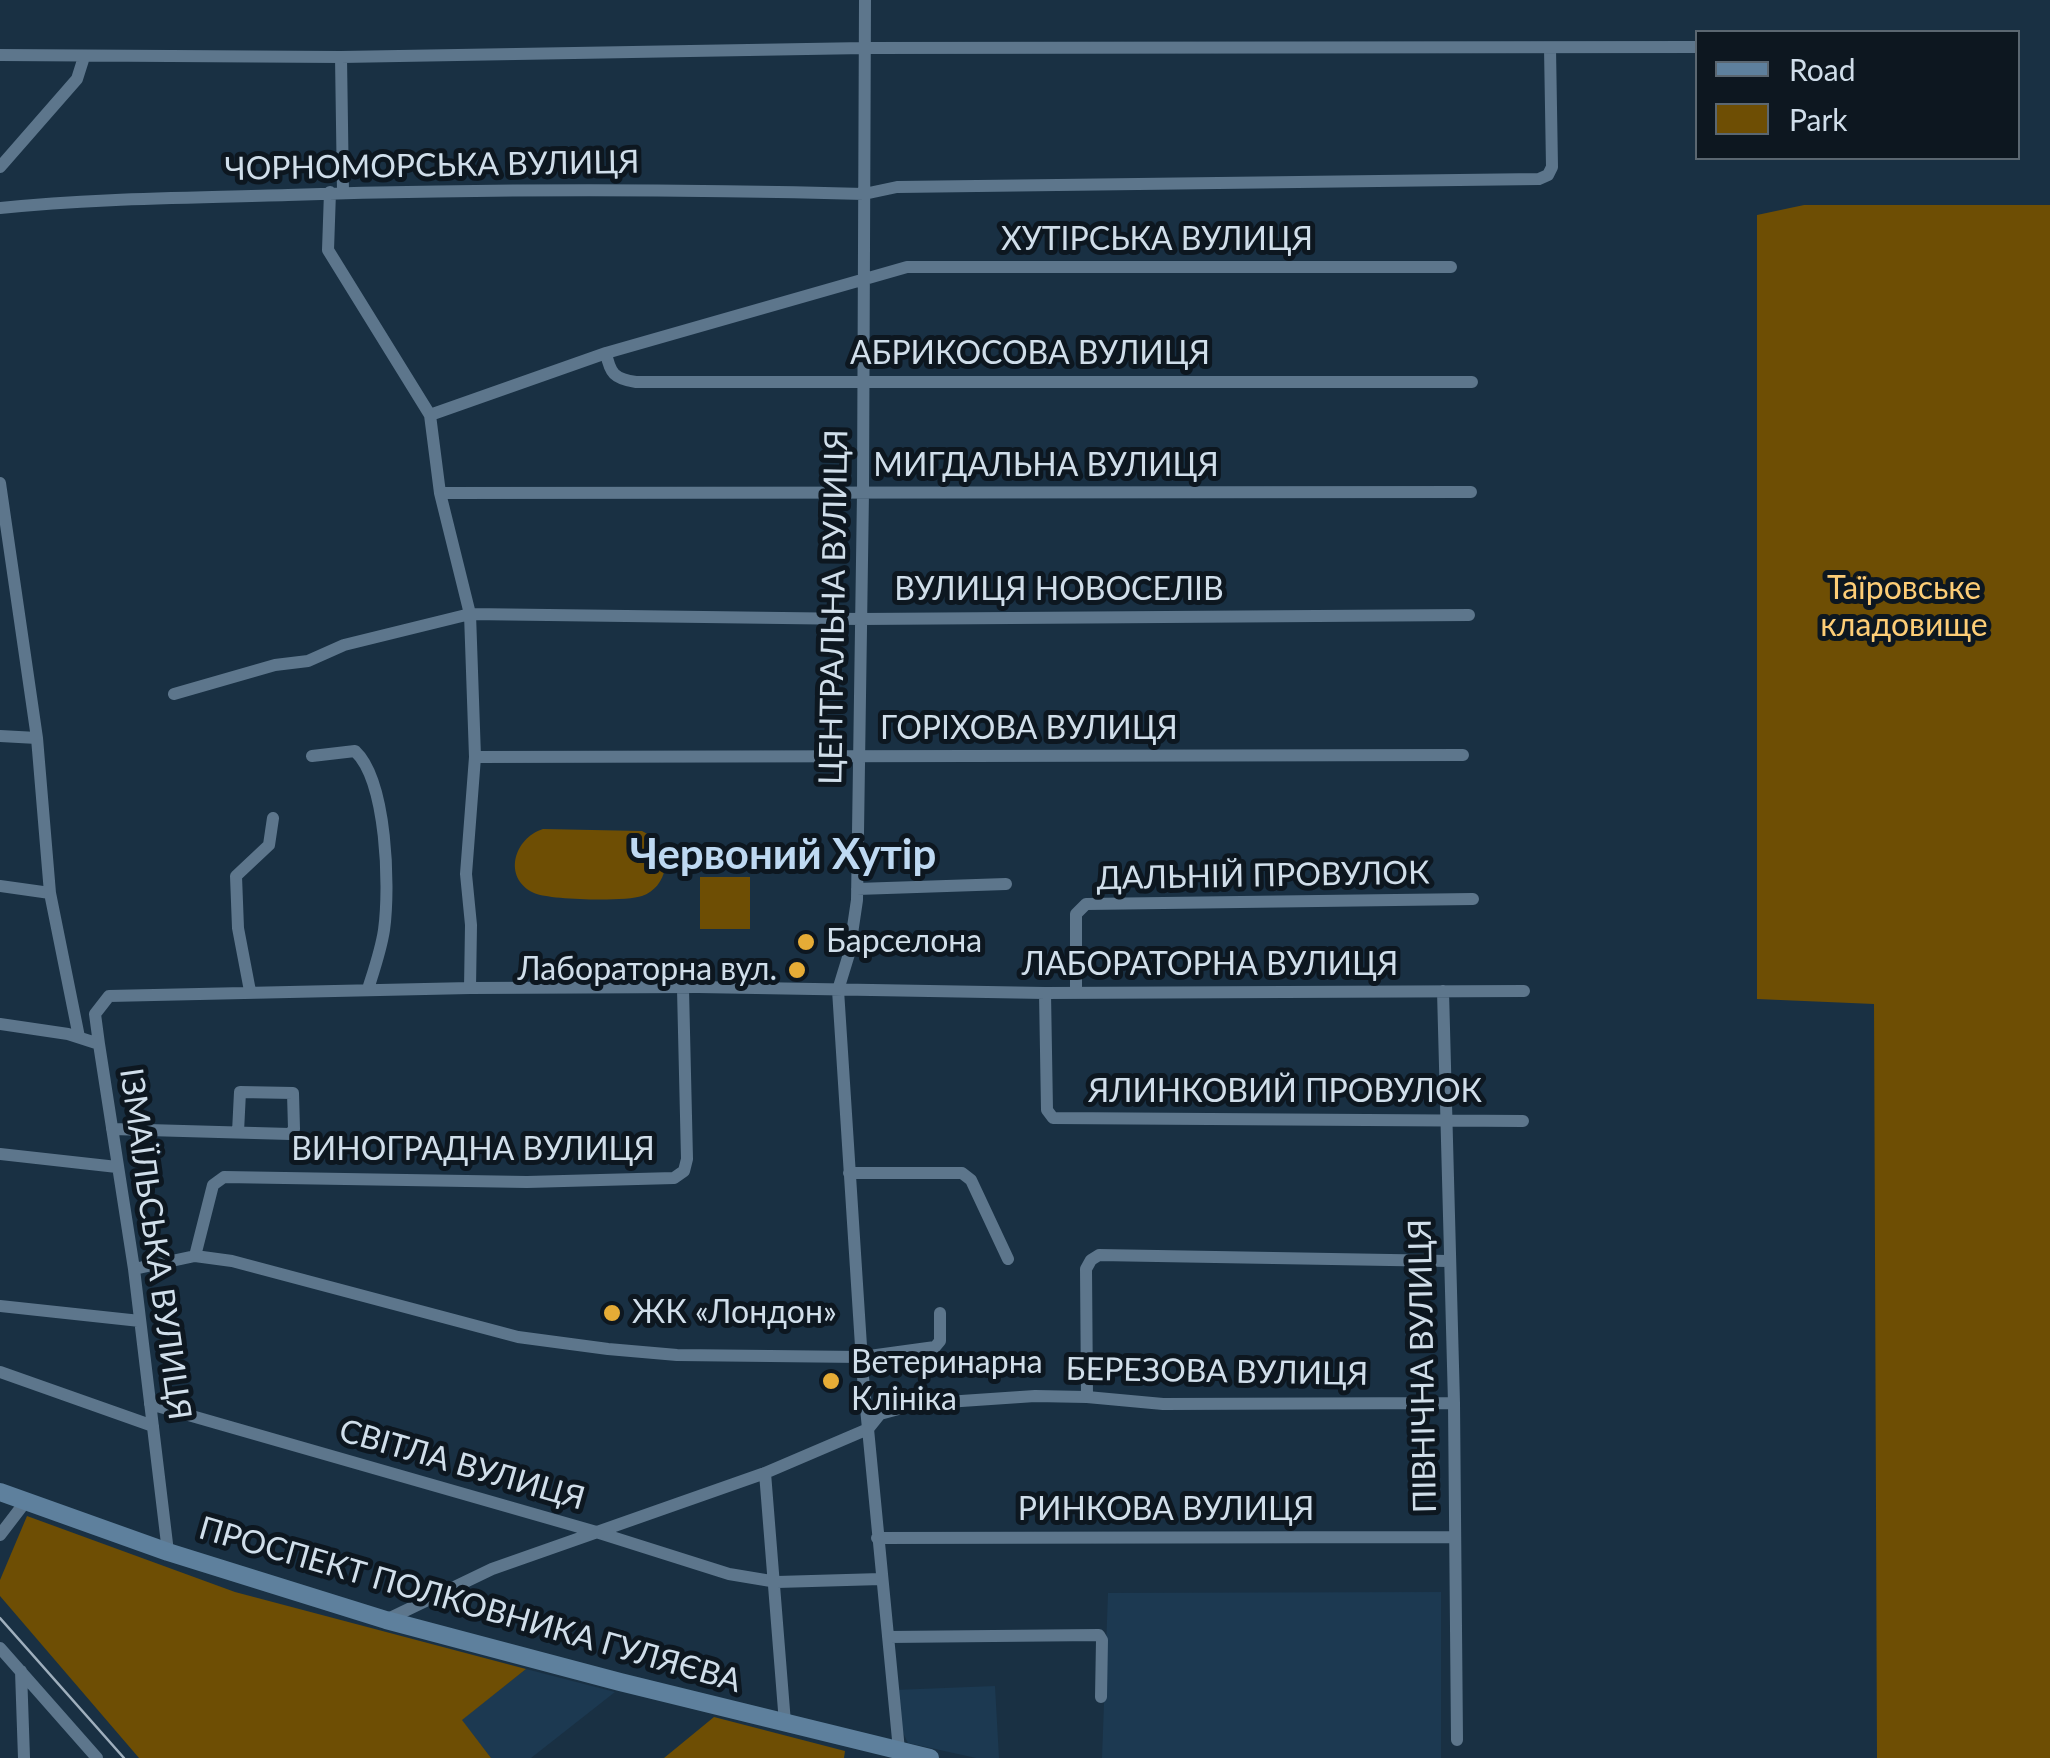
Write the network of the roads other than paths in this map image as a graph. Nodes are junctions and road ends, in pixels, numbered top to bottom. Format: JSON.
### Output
{"nodes":[{"id":1,"x":865,"y":0,"type":"edge"},
{"id":2,"x":1695,"y":47,"type":"edge"},
{"id":3,"x":864,"y":48,"type":"junction"},
{"id":4,"x":1550,"y":48,"type":"junction"},
{"id":5,"x":0,"y":55,"type":"edge"},
{"id":6,"x":84,"y":56,"type":"junction"},
{"id":7,"x":341,"y":56,"type":"junction"},
{"id":8,"x":0,"y":166,"type":"edge"},
{"id":9,"x":337,"y":192,"type":"junction"},
{"id":10,"x":864,"y":194,"type":"junction"},
{"id":11,"x":0,"y":208,"type":"edge"},
{"id":12,"x":1451,"y":267,"type":"dead end"},
{"id":13,"x":864,"y":278,"type":"junction"},
{"id":14,"x":606,"y":353,"type":"junction"},
{"id":15,"x":864,"y":382,"type":"junction"},
{"id":16,"x":1472,"y":382,"type":"dead end"},
{"id":17,"x":430,"y":416,"type":"junction"},
{"id":18,"x":0,"y":483,"type":"edge"},
{"id":19,"x":1472,"y":492,"type":"dead end"},
{"id":20,"x":440,"y":493,"type":"junction"},
{"id":21,"x":863,"y":493,"type":"junction"},
{"id":22,"x":470,"y":614,"type":"junction"},
{"id":23,"x":1469,"y":615,"type":"dead end"},
{"id":24,"x":860,"y":619,"type":"junction"},
{"id":25,"x":174,"y":694,"type":"dead end"},
{"id":26,"x":0,"y":736,"type":"edge"},
{"id":27,"x":37,"y":738,"type":"junction"},
{"id":28,"x":1463,"y":755,"type":"dead end"},
{"id":29,"x":312,"y":756,"type":"dead end"},
{"id":30,"x":475,"y":757,"type":"junction"},
{"id":31,"x":859,"y":757,"type":"junction"},
{"id":32,"x":273,"y":818,"type":"dead end"},
{"id":33,"x":1006,"y":884,"type":"dead end"},
{"id":34,"x":0,"y":886,"type":"edge"},
{"id":35,"x":858,"y":889,"type":"junction"},
{"id":36,"x":50,"y":893,"type":"junction"},
{"id":37,"x":1473,"y":899,"type":"dead end"},
{"id":38,"x":470,"y":988,"type":"junction"},
{"id":39,"x":683,"y":989,"type":"junction"},
{"id":40,"x":368,"y":990,"type":"junction"},
{"id":41,"x":838,"y":990,"type":"junction"},
{"id":42,"x":1524,"y":990,"type":"dead end"},
{"id":43,"x":250,"y":991,"type":"junction"},
{"id":44,"x":1443,"y":991,"type":"junction"},
{"id":45,"x":1076,"y":993,"type":"junction"},
{"id":46,"x":1045,"y":994,"type":"junction"},
{"id":47,"x":0,"y":1024,"type":"edge"},
{"id":48,"x":79,"y":1036,"type":"junction"},
{"id":49,"x":98,"y":1044,"type":"junction"},
{"id":50,"x":1447,"y":1119,"type":"junction"},
{"id":51,"x":1524,"y":1121,"type":"dead end"},
{"id":52,"x":112,"y":1129,"type":"junction"},
{"id":53,"x":238,"y":1132,"type":"junction"},
{"id":54,"x":0,"y":1154,"type":"edge"},
{"id":55,"x":118,"y":1167,"type":"junction"},
{"id":56,"x":848,"y":1173,"type":"junction"},
{"id":57,"x":194,"y":1256,"type":"junction"},
{"id":58,"x":1008,"y":1259,"type":"dead end"},
{"id":59,"x":1448,"y":1261,"type":"junction"},
{"id":60,"x":134,"y":1269,"type":"junction"},
{"id":61,"x":0,"y":1306,"type":"edge"},
{"id":62,"x":940,"y":1313,"type":"dead end"},
{"id":63,"x":140,"y":1321,"type":"junction"},
{"id":64,"x":862,"y":1357,"type":"junction"},
{"id":65,"x":0,"y":1372,"type":"edge"},
{"id":66,"x":1087,"y":1397,"type":"junction"},
{"id":67,"x":1454,"y":1403,"type":"junction"},
{"id":68,"x":150,"y":1404,"type":"junction"},
{"id":69,"x":153,"y":1426,"type":"junction"},
{"id":70,"x":868,"y":1430,"type":"junction"},
{"id":71,"x":765,"y":1473,"type":"junction"},
{"id":72,"x":0,"y":1492,"type":"edge"},
{"id":73,"x":26,"y":1502,"type":"junction"},
{"id":74,"x":594,"y":1531,"type":"junction"},
{"id":75,"x":0,"y":1535,"type":"edge"},
{"id":76,"x":1454,"y":1537,"type":"junction"},
{"id":77,"x":878,"y":1538,"type":"junction"},
{"id":78,"x":168,"y":1552,"type":"junction"},
{"id":79,"x":881,"y":1578,"type":"junction"},
{"id":80,"x":774,"y":1582,"type":"junction"},
{"id":81,"x":386,"y":1620,"type":"junction"},
{"id":82,"x":888,"y":1637,"type":"junction"},
{"id":83,"x":0,"y":1648,"type":"edge"},
{"id":84,"x":21,"y":1671,"type":"junction"},
{"id":85,"x":1101,"y":1696,"type":"dead end"},
{"id":86,"x":785,"y":1723,"type":"junction"},
{"id":87,"x":1456,"y":1740,"type":"dead end"},
{"id":88,"x":899,"y":1750,"type":"junction"},
{"id":89,"x":923,"y":1757,"type":"edge"},
{"id":90,"x":24,"y":1758,"type":"edge"},
{"id":91,"x":97,"y":1758,"type":"edge"}],
"edges":[{"from":1,"to":3,"type":"street","name":"ЦЕНТРАЛЬНА ВУЛИЦЯ"},
{"from":2,"to":4,"type":"street"},
{"from":3,"to":4,"type":"street"},
{"from":3,"to":7,"type":"street"},
{"from":3,"to":10,"type":"street","name":"ЦЕНТРАЛЬНА ВУЛИЦЯ"},
{"from":4,"to":10,"type":"street","name":"ХУТІРСЬКА ВУЛИЦЯ"},
{"from":5,"to":6,"type":"street"},
{"from":6,"to":7,"type":"street"},
{"from":6,"to":8,"type":"street"},
{"from":7,"to":9,"type":"street"},
{"from":9,"to":10,"type":"street","name":"ЧОРНОМОРСЬКА ВУЛИЦЯ"},
{"from":9,"to":11,"type":"street","name":"ЧОРНОМОРСЬКА ВУЛИЦЯ"},
{"from":9,"to":17,"type":"street"},
{"from":10,"to":13,"type":"street","name":"ЦЕНТРАЛЬНА ВУЛИЦЯ"},
{"from":12,"to":13,"type":"street","name":"ХУТІРСЬКА ВУЛИЦЯ"},
{"from":13,"to":14,"type":"street"},
{"from":13,"to":15,"type":"street","name":"ЦЕНТРАЛЬНА ВУЛИЦЯ"},
{"from":14,"to":15,"type":"street","name":"АБРИКОСОВА ВУЛИЦЯ"},
{"from":14,"to":17,"type":"street"},
{"from":15,"to":16,"type":"street","name":"АБРИКОСОВА ВУЛИЦЯ"},
{"from":15,"to":21,"type":"street","name":"ЦЕНТРАЛЬНА ВУЛИЦЯ"},
{"from":17,"to":20,"type":"street"},
{"from":18,"to":27,"type":"street"},
{"from":19,"to":21,"type":"street","name":"МИГДАЛЬНА ВУЛИЦЯ"},
{"from":20,"to":21,"type":"street","name":"МИГДАЛЬНА ВУЛИЦЯ"},
{"from":20,"to":22,"type":"street"},
{"from":21,"to":24,"type":"street","name":"ЦЕНТРАЛЬНА ВУЛИЦЯ"},
{"from":22,"to":24,"type":"street","name":"ВУЛИЦЯ НОВОСЕЛІВ"},
{"from":22,"to":25,"type":"street","name":"ВУЛИЦЯ НОВОСЕЛІВ"},
{"from":22,"to":30,"type":"street"},
{"from":23,"to":24,"type":"street","name":"ВУЛИЦЯ НОВОСЕЛІВ"},
{"from":24,"to":31,"type":"street","name":"ЦЕНТРАЛЬНА ВУЛИЦЯ"},
{"from":26,"to":27,"type":"street"},
{"from":27,"to":36,"type":"street"},
{"from":28,"to":31,"type":"street","name":"ГОРІХОВА ВУЛИЦЯ"},
{"from":29,"to":40,"type":"street"},
{"from":30,"to":31,"type":"street","name":"ГОРІХОВА ВУЛИЦЯ"},
{"from":30,"to":38,"type":"street"},
{"from":31,"to":35,"type":"street","name":"ЦЕНТРАЛЬНА ВУЛИЦЯ"},
{"from":32,"to":43,"type":"street"},
{"from":33,"to":35,"type":"street"},
{"from":34,"to":36,"type":"street"},
{"from":35,"to":41,"type":"street","name":"ЦЕНТРАЛЬНА ВУЛИЦЯ"},
{"from":36,"to":48,"type":"street"},
{"from":37,"to":45,"type":"street","name":"ДАЛЬНІЙ ПРОВУЛОК"},
{"from":38,"to":39,"type":"street","name":"ЛАБОРАТОРНА ВУЛИЦЯ"},
{"from":38,"to":40,"type":"street","name":"ЛАБОРАТОРНА ВУЛИЦЯ"},
{"from":39,"to":41,"type":"street","name":"ЛАБОРАТОРНА ВУЛИЦЯ"},
{"from":39,"to":57,"type":"street","name":"ВИНОГРАДНА ВУЛИЦЯ"},
{"from":40,"to":43,"type":"street","name":"ЛАБОРАТОРНА ВУЛИЦЯ"},
{"from":41,"to":46,"type":"street","name":"ЛАБОРАТОРНА ВУЛИЦЯ"},
{"from":41,"to":56,"type":"street","name":"ЦЕНТРАЛЬНА ВУЛИЦЯ"},
{"from":42,"to":44,"type":"street","name":"ЛАБОРАТОРНА ВУЛИЦЯ"},
{"from":43,"to":49,"type":"street","name":"ЛАБОРАТОРНА ВУЛИЦЯ"},
{"from":44,"to":45,"type":"street","name":"ЛАБОРАТОРНА ВУЛИЦЯ"},
{"from":44,"to":50,"type":"street","name":"ПІВНІЧНА ВУЛИЦЯ"},
{"from":45,"to":46,"type":"street","name":"ЛАБОРАТОРНА ВУЛИЦЯ"},
{"from":46,"to":50,"type":"street","name":"ЯЛИНКОВИЙ ПРОВУЛОК"},
{"from":47,"to":48,"type":"street","name":"ІЗМАЇЛЬСЬКА ВУЛИЦЯ"},
{"from":48,"to":49,"type":"street","name":"ІЗМАЇЛЬСЬКА ВУЛИЦЯ"},
{"from":49,"to":52,"type":"street","name":"ІЗМАЇЛЬСЬКА ВУЛИЦЯ"},
{"from":50,"to":51,"type":"street","name":"ЯЛИНКОВИЙ ПРОВУЛОК"},
{"from":50,"to":59,"type":"street","name":"ПІВНІЧНА ВУЛИЦЯ"},
{"from":52,"to":53,"type":"street"},
{"from":52,"to":55,"type":"street","name":"ІЗМАЇЛЬСЬКА ВУЛИЦЯ"},
{"from":53,"to":53,"type":"street"},
{"from":54,"to":55,"type":"street"},
{"from":55,"to":60,"type":"street","name":"ІЗМАЇЛЬСЬКА ВУЛИЦЯ"},
{"from":56,"to":58,"type":"street"},
{"from":56,"to":64,"type":"street","name":"ЦЕНТРАЛЬНА ВУЛИЦЯ"},
{"from":57,"to":60,"type":"street"},
{"from":57,"to":64,"type":"street"},
{"from":59,"to":66,"type":"street"},
{"from":59,"to":67,"type":"street","name":"ПІВНІЧНА ВУЛИЦЯ"},
{"from":60,"to":63,"type":"street","name":"ІЗМАЇЛЬСЬКА ВУЛИЦЯ"},
{"from":61,"to":63,"type":"street"},
{"from":62,"to":64,"type":"street"},
{"from":63,"to":68,"type":"street","name":"ІЗМАЇЛЬСЬКА ВУЛИЦЯ"},
{"from":64,"to":70,"type":"street","name":"ЦЕНТРАЛЬНА ВУЛИЦЯ"},
{"from":65,"to":69,"type":"street"},
{"from":66,"to":67,"type":"street","name":"БЕРЕЗОВА ВУЛИЦЯ"},
{"from":66,"to":70,"type":"street","name":"БЕРЕЗОВА ВУЛИЦЯ"},
{"from":67,"to":76,"type":"street","name":"ПІВНІЧНА ВУЛИЦЯ"},
{"from":68,"to":69,"type":"street","name":"ІЗМАЇЛЬСЬКА ВУЛИЦЯ"},
{"from":68,"to":74,"type":"street","name":"СВІТЛА ВУЛИЦЯ"},
{"from":69,"to":78,"type":"street","name":"ІЗМАЇЛЬСЬКА ВУЛИЦЯ"},
{"from":70,"to":71,"type":"street","name":"СВІТЛА ВУЛИЦЯ"},
{"from":70,"to":77,"type":"street","name":"ЦЕНТРАЛЬНА ВУЛИЦЯ"},
{"from":71,"to":74,"type":"street","name":"СВІТЛА ВУЛИЦЯ"},
{"from":71,"to":80,"type":"street"},
{"from":72,"to":73,"type":"main road","name":"ПРОСПЕКТ ПОЛКОВНИКА ГУЛЯЄВА"},
{"from":73,"to":75,"type":"street"},
{"from":73,"to":78,"type":"main road","name":"ПРОСПЕКТ ПОЛКОВНИКА ГУЛЯЄВА"},
{"from":74,"to":80,"type":"street"},
{"from":74,"to":81,"type":"street"},
{"from":76,"to":77,"type":"street","name":"РИНКОВА ВУЛИЦЯ"},
{"from":76,"to":87,"type":"street","name":"ПІВНІЧНА ВУЛИЦЯ"},
{"from":77,"to":79,"type":"street","name":"ЦЕНТРАЛЬНА ВУЛИЦЯ"},
{"from":78,"to":81,"type":"main road","name":"ПРОСПЕКТ ПОЛКОВНИКА ГУЛЯЄВА"},
{"from":79,"to":80,"type":"street"},
{"from":79,"to":82,"type":"street","name":"ЦЕНТРАЛЬНА ВУЛИЦЯ"},
{"from":80,"to":86,"type":"street"},
{"from":81,"to":86,"type":"main road","name":"ПРОСПЕКТ ПОЛКОВНИКА ГУЛЯЄВА"},
{"from":82,"to":85,"type":"street"},
{"from":82,"to":88,"type":"street","name":"ЦЕНТРАЛЬНА ВУЛИЦЯ"},
{"from":83,"to":84,"type":"street"},
{"from":84,"to":90,"type":"street"},
{"from":84,"to":91,"type":"street"},
{"from":86,"to":88,"type":"main road","name":"ПРОСПЕКТ ПОЛКОВНИКА ГУЛЯЄВА"},
{"from":88,"to":89,"type":"main road","name":"ПРОСПЕКТ ПОЛКОВНИКА ГУЛЯЄВА"}]}
